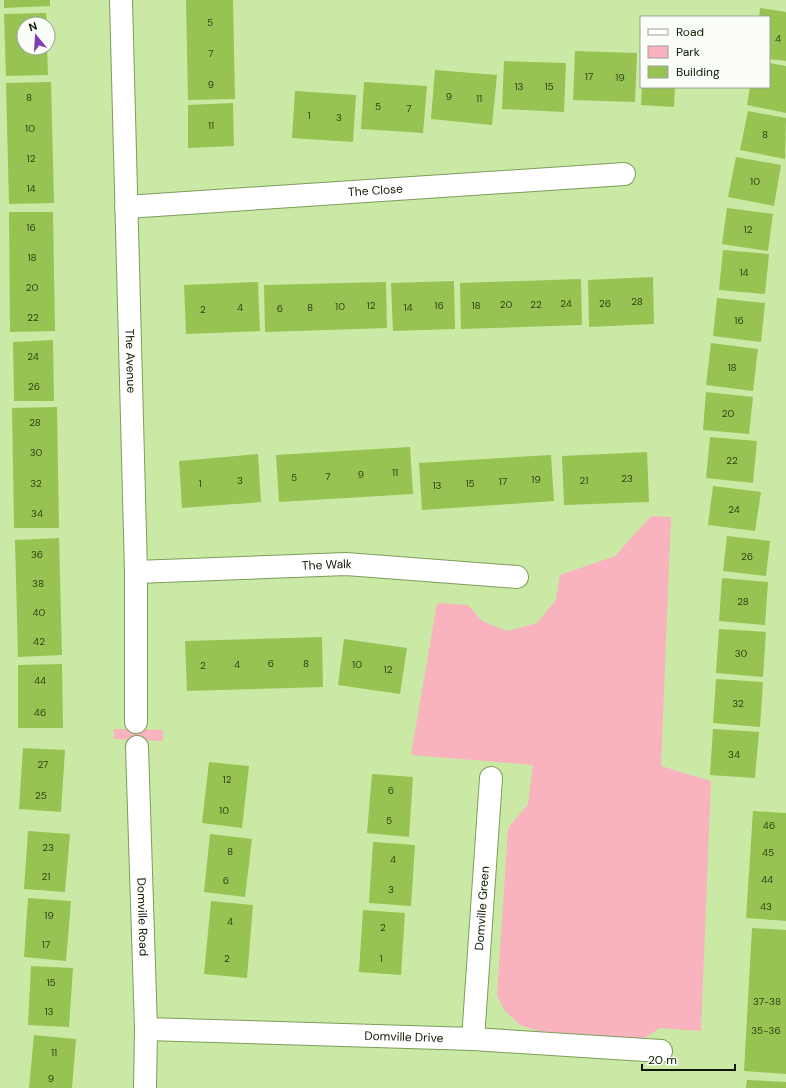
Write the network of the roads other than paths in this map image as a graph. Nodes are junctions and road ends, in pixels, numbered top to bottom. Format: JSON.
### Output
{"nodes":[{"id":1,"x":121,"y":0,"type":"edge"},
{"id":2,"x":624,"y":174,"type":"dead end"},
{"id":3,"x":126,"y":207,"type":"junction"},
{"id":4,"x":136,"y":572,"type":"junction"},
{"id":5,"x":517,"y":577,"type":"dead end"},
{"id":6,"x":136,"y":722,"type":"dead end"},
{"id":7,"x":137,"y":747,"type":"dead end"},
{"id":8,"x":491,"y":778,"type":"dead end"},
{"id":9,"x":146,"y":1029,"type":"junction"},
{"id":10,"x":473,"y":1039,"type":"junction"},
{"id":11,"x":661,"y":1051,"type":"dead end"},
{"id":12,"x":145,"y":1088,"type":"edge"}],
"edges":[{"from":1,"to":3,"type":"street","name":"The Avenue"},
{"from":2,"to":3,"type":"street","name":"The Close"},
{"from":3,"to":4,"type":"street","name":"The Avenue"},
{"from":4,"to":5,"type":"street","name":"The Walk"},
{"from":4,"to":6,"type":"street","name":"The Avenue"},
{"from":7,"to":9,"type":"street","name":"Domville Road"},
{"from":8,"to":10,"type":"street","name":"Domville Green"},
{"from":9,"to":10,"type":"street","name":"Domville Drive"},
{"from":9,"to":12,"type":"street","name":"Domville Road"},
{"from":10,"to":11,"type":"street","name":"Domville Drive"}]}
